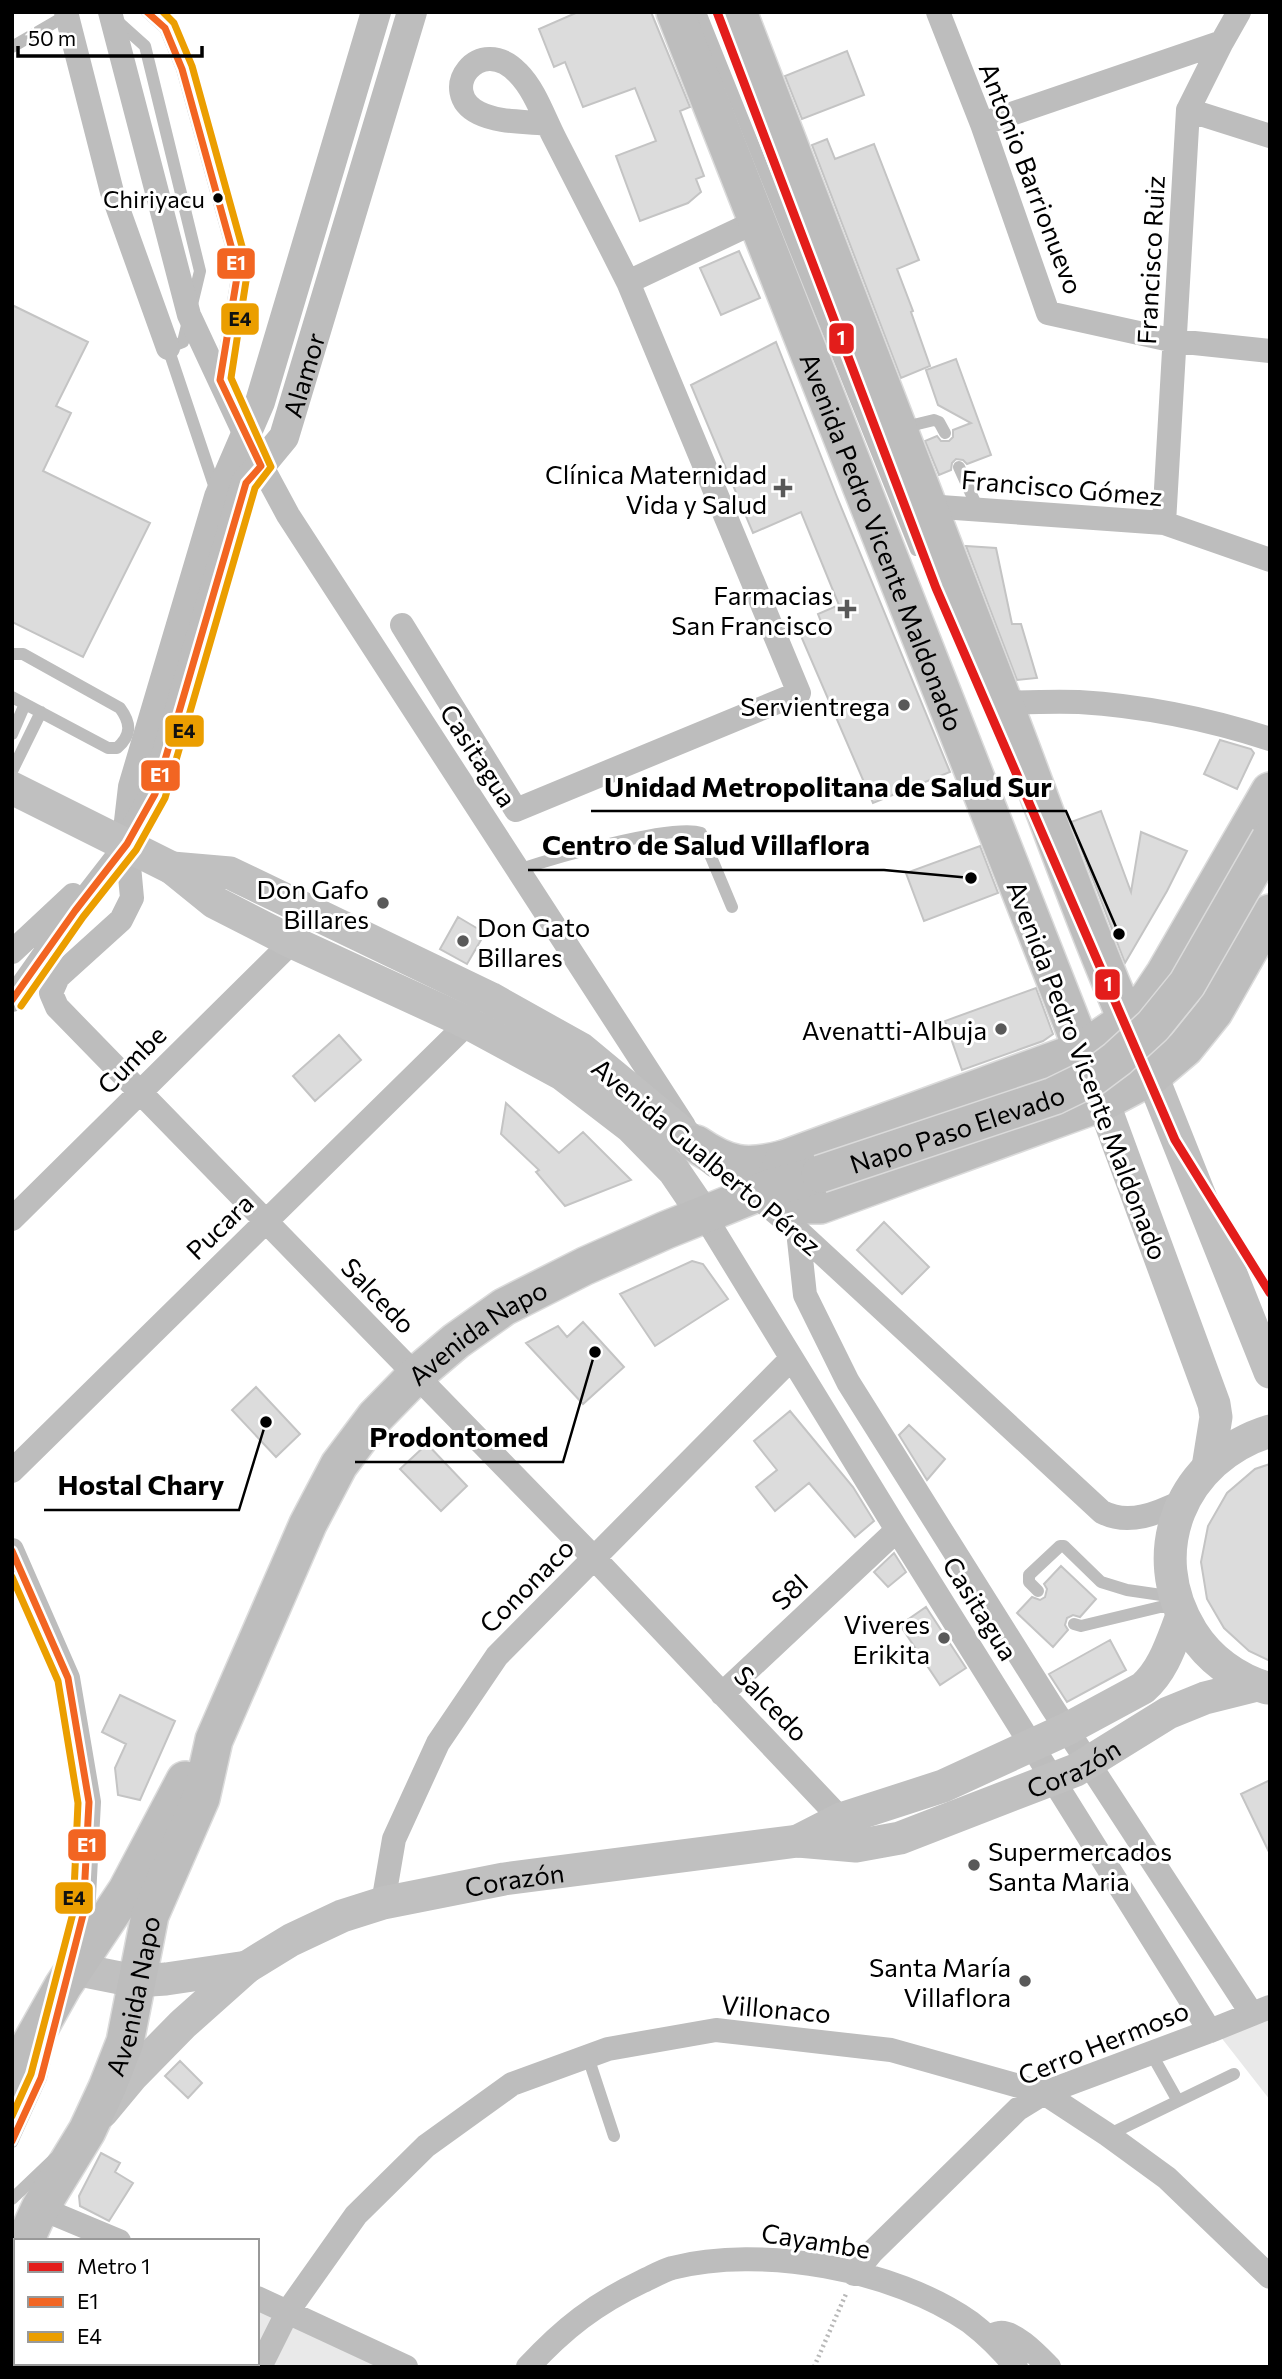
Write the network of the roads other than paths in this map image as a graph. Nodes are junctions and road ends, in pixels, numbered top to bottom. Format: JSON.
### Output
{"nodes":[{"id":1,"x":147,"y":12,"type":"edge"},
{"id":2,"x":376,"y":12,"type":"edge"},
{"id":3,"x":412,"y":12,"type":"edge"},
{"id":4,"x":675,"y":12,"type":"edge"},
{"id":5,"x":700,"y":12,"type":"edge"},
{"id":6,"x":738,"y":12,"type":"edge"},
{"id":7,"x":938,"y":12,"type":"edge"},
{"id":8,"x":1239,"y":12,"type":"edge"},
{"id":9,"x":110,"y":13,"type":"edge"},
{"id":10,"x":66,"y":14,"type":"edge"},
{"id":11,"x":1222,"y":42,"type":"junction"},
{"id":12,"x":12,"y":47,"type":"edge"},
{"id":13,"x":1188,"y":110,"type":"junction"},
{"id":14,"x":547,"y":124,"type":"dead end"},
{"id":15,"x":982,"y":124,"type":"junction"},
{"id":16,"x":1270,"y":136,"type":"edge"},
{"id":17,"x":757,"y":221,"type":"junction"},
{"id":18,"x":628,"y":282,"type":"junction"},
{"id":19,"x":189,"y":315,"type":"junction"},
{"id":20,"x":1175,"y":341,"type":"junction"},
{"id":21,"x":168,"y":348,"type":"junction"},
{"id":22,"x":1270,"y":351,"type":"edge"},
{"id":23,"x":220,"y":380,"type":"junction"},
{"id":24,"x":899,"y":429,"type":"junction"},
{"id":25,"x":945,"y":433,"type":"dead end"},
{"id":26,"x":246,"y":437,"type":"junction"},
{"id":27,"x":261,"y":466,"type":"junction"},
{"id":28,"x":959,"y":467,"type":"dead end"},
{"id":29,"x":219,"y":497,"type":"junction"},
{"id":30,"x":928,"y":506,"type":"junction"},
{"id":31,"x":978,"y":509,"type":"junction"},
{"id":32,"x":1164,"y":523,"type":"junction"},
{"id":33,"x":916,"y":550,"type":"dead end"},
{"id":34,"x":1270,"y":560,"type":"edge"},
{"id":35,"x":402,"y":625,"type":"dead end"},
{"id":36,"x":12,"y":654,"type":"edge"},
{"id":37,"x":12,"y":697,"type":"edge"},
{"id":38,"x":1004,"y":703,"type":"junction"},
{"id":39,"x":25,"y":704,"type":"junction"},
{"id":40,"x":41,"y":712,"type":"junction"},
{"id":41,"x":12,"y":734,"type":"edge"},
{"id":42,"x":1270,"y":739,"type":"edge"},
{"id":43,"x":12,"y":771,"type":"edge"},
{"id":44,"x":12,"y":788,"type":"edge"},
{"id":45,"x":1270,"y":791,"type":"edge"},
{"id":46,"x":1270,"y":839,"type":"edge"},
{"id":47,"x":127,"y":844,"type":"junction"},
{"id":48,"x":172,"y":868,"type":"junction"},
{"id":49,"x":518,"y":870,"type":"junction"},
{"id":50,"x":732,"y":907,"type":"dead end"},
{"id":51,"x":1267,"y":926,"type":"edge"},
{"id":52,"x":292,"y":942,"type":"junction"},
{"id":53,"x":12,"y":952,"type":"edge"},
{"id":54,"x":51,"y":993,"type":"joint"},
{"id":55,"x":12,"y":1000,"type":"edge"},
{"id":56,"x":1126,"y":1020,"type":"junction"},
{"id":57,"x":468,"y":1023,"type":"junction"},
{"id":58,"x":1082,"y":1050,"type":"junction"},
{"id":59,"x":1152,"y":1076,"type":"junction"},
{"id":60,"x":140,"y":1091,"type":"junction"},
{"id":61,"x":1103,"y":1102,"type":"junction"},
{"id":62,"x":696,"y":1144,"type":"junction"},
{"id":63,"x":770,"y":1181,"type":"junction"},
{"id":64,"x":704,"y":1214,"type":"junction"},
{"id":65,"x":12,"y":1219,"type":"edge"},
{"id":66,"x":266,"y":1222,"type":"junction"},
{"id":67,"x":798,"y":1231,"type":"junction"},
{"id":68,"x":791,"y":1359,"type":"junction"},
{"id":69,"x":1270,"y":1373,"type":"edge"},
{"id":70,"x":416,"y":1375,"type":"junction"},
{"id":71,"x":1270,"y":1431,"type":"edge"},
{"id":72,"x":1208,"y":1467,"type":"junction"},
{"id":73,"x":12,"y":1471,"type":"edge"},
{"id":74,"x":1183,"y":1501,"type":"junction"},
{"id":75,"x":897,"y":1530,"type":"junction"},
{"id":76,"x":12,"y":1550,"type":"edge"},
{"id":77,"x":595,"y":1559,"type":"junction"},
{"id":78,"x":1038,"y":1591,"type":"dead end"},
{"id":79,"x":1179,"y":1607,"type":"junction"},
{"id":80,"x":1073,"y":1624,"type":"dead end"},
{"id":81,"x":1263,"y":1686,"type":"edge"},
{"id":82,"x":722,"y":1694,"type":"junction"},
{"id":83,"x":1067,"y":1729,"type":"junction"},
{"id":84,"x":214,"y":1740,"type":"junction"},
{"id":85,"x":1032,"y":1745,"type":"junction"},
{"id":86,"x":1087,"y":1761,"type":"junction"},
{"id":87,"x":1053,"y":1780,"type":"junction"},
{"id":88,"x":841,"y":1819,"type":"junction"},
{"id":89,"x":798,"y":1841,"type":"junction"},
{"id":90,"x":383,"y":1903,"type":"junction"},
{"id":91,"x":247,"y":1967,"type":"junction"},
{"id":92,"x":69,"y":1978,"type":"junction"},
{"id":93,"x":135,"y":1981,"type":"junction"},
{"id":94,"x":1261,"y":2010,"type":"edge"},
{"id":95,"x":1210,"y":2031,"type":"junction"},
{"id":96,"x":1151,"y":2053,"type":"junction"},
{"id":97,"x":588,"y":2057,"type":"junction"},
{"id":98,"x":1234,"y":2074,"type":"dead end"},
{"id":99,"x":12,"y":2077,"type":"edge"},
{"id":100,"x":1044,"y":2093,"type":"junction"},
{"id":101,"x":12,"y":2101,"type":"edge"},
{"id":102,"x":1178,"y":2101,"type":"junction"},
{"id":103,"x":88,"y":2131,"type":"junction"},
{"id":104,"x":1108,"y":2135,"type":"junction"},
{"id":105,"x":614,"y":2136,"type":"dead end"},
{"id":106,"x":12,"y":2142,"type":"edge"},
{"id":107,"x":26,"y":2203,"type":"edge"},
{"id":108,"x":25,"y":2239,"type":"edge"},
{"id":109,"x":114,"y":2239,"type":"edge"},
{"id":110,"x":854,"y":2274,"type":"junction"},
{"id":111,"x":1270,"y":2277,"type":"edge"},
{"id":112,"x":259,"y":2299,"type":"edge"},
{"id":113,"x":288,"y":2311,"type":"junction"},
{"id":114,"x":989,"y":2337,"type":"junction"},
{"id":115,"x":260,"y":2367,"type":"edge"},
{"id":116,"x":406,"y":2367,"type":"edge"},
{"id":117,"x":528,"y":2367,"type":"edge"},
{"id":118,"x":1016,"y":2367,"type":"edge"},
{"id":119,"x":1049,"y":2367,"type":"edge"}],
"edges":[{"from":1,"to":23,"type":"lane"},
{"from":2,"to":26,"type":"street","name":"Alamor"},
{"from":3,"to":27,"type":"street","name":"Alamor"},
{"from":4,"to":17,"type":"main road","name":"Avenida Pedro Vicente Maldonado"},
{"from":5,"to":33,"type":"lane"},
{"from":6,"to":24,"type":"main road","name":"Avenida Pedro Vicente Maldonado"},
{"from":7,"to":15,"type":"street","name":"Antonio Barrionuevo"},
{"from":8,"to":11,"type":"street","name":"Francisco Ruiz"},
{"from":9,"to":19,"type":"street","name":"Casitagua"},
{"from":10,"to":12,"type":"lane"},
{"from":10,"to":21,"type":"street"},
{"from":11,"to":13,"type":"street","name":"Francisco Ruiz"},
{"from":11,"to":15,"type":"street"},
{"from":13,"to":16,"type":"street"},
{"from":13,"to":20,"type":"street","name":"Francisco Ruiz"},
{"from":14,"to":18,"type":"street"},
{"from":15,"to":20,"type":"street","name":"Antonio Barrionuevo"},
{"from":17,"to":18,"type":"street"},
{"from":17,"to":58,"type":"main road","name":"Avenida Pedro Vicente Maldonado"},
{"from":18,"to":35,"type":"street"},
{"from":19,"to":21,"type":"lane"},
{"from":19,"to":23,"type":"street","name":"Casitagua"},
{"from":20,"to":22,"type":"street","name":"Antonio Barrionuevo"},
{"from":20,"to":32,"type":"street","name":"Francisco Ruiz"},
{"from":21,"to":29,"type":"lane"},
{"from":23,"to":26,"type":"street","name":"Casitagua"},
{"from":24,"to":25,"type":"lane"},
{"from":24,"to":30,"type":"main road","name":"Avenida Pedro Vicente Maldonado"},
{"from":26,"to":27,"type":"street","name":"Casitagua"},
{"from":26,"to":29,"type":"street","name":"Alamor"},
{"from":27,"to":47,"type":"street","name":"Alamor"},
{"from":27,"to":49,"type":"street","name":"Casitagua"},
{"from":28,"to":31,"type":"lane"},
{"from":29,"to":47,"type":"street","name":"Alamor"},
{"from":30,"to":31,"type":"street","name":"Francisco Gómez"},
{"from":30,"to":38,"type":"main road","name":"Avenida Pedro Vicente Maldonado"},
{"from":31,"to":32,"type":"street","name":"Francisco Gómez"},
{"from":32,"to":34,"type":"street","name":"Francisco Gómez"},
{"from":36,"to":40,"type":"lane"},
{"from":37,"to":39,"type":"lane"},
{"from":38,"to":42,"type":"street"},
{"from":38,"to":56,"type":"main road","name":"Avenida Pedro Vicente Maldonado"},
{"from":39,"to":40,"type":"lane"},
{"from":39,"to":41,"type":"lane"},
{"from":40,"to":43,"type":"lane"},
{"from":44,"to":47,"type":"main road","name":"Avenida Gualberto Pérez"},
{"from":45,"to":56,"type":"main road","name":"Avenida Napo"},
{"from":46,"to":63,"type":"main road","name":"Napo Paso Elevado","bridge":true},
{"from":47,"to":48,"type":"main road","name":"Avenida Gualberto Pérez"},
{"from":47,"to":53,"type":"street"},
{"from":47,"to":54,"type":"street","name":"Alamor"},
{"from":47,"to":55,"type":"street"},
{"from":48,"to":52,"type":"main road","name":"Avenida Gualberto Pérez"},
{"from":48,"to":62,"type":"main road","name":"Avenida Gualberto Pérez"},
{"from":49,"to":50,"type":"lane"},
{"from":49,"to":62,"type":"street","name":"Casitagua"},
{"from":51,"to":59,"type":"main road"},
{"from":52,"to":57,"type":"main road","name":"Avenida Gualberto Pérez"},
{"from":52,"to":60,"type":"street","name":"Cumbe"},
{"from":54,"to":60,"type":"street","name":"Salcedo"},
{"from":56,"to":58,"type":"main road","name":"Avenida Napo"},
{"from":56,"to":59,"type":"main road","name":"Avenida Pedro Vicente Maldonado"},
{"from":57,"to":64,"type":"main road","name":"Avenida Gualberto Pérez"},
{"from":57,"to":66,"type":"street","name":"Pucara"},
{"from":58,"to":61,"type":"main road","name":"Avenida Pedro Vicente Maldonado"},
{"from":58,"to":63,"type":"main road","name":"Avenida Napo"},
{"from":59,"to":61,"type":"main road"},
{"from":59,"to":69,"type":"main road","name":"Avenida Pedro Vicente Maldonado"},
{"from":60,"to":65,"type":"street","name":"Cumbe"},
{"from":60,"to":66,"type":"street","name":"Salcedo"},
{"from":61,"to":63,"type":"main road"},
{"from":61,"to":72,"type":"main road","name":"Avenida Pedro Vicente Maldonado"},
{"from":62,"to":63,"type":"main road"},
{"from":63,"to":64,"type":"main road","name":"Avenida Napo"},
{"from":63,"to":67,"type":"street","name":"Avenida Gualberto Pérez"},
{"from":64,"to":68,"type":"street","name":"Casitagua"},
{"from":64,"to":70,"type":"main road","name":"Avenida Napo"},
{"from":66,"to":70,"type":"street","name":"Salcedo"},
{"from":66,"to":73,"type":"street","name":"Pucara"},
{"from":67,"to":74,"type":"street","name":"Avenida Gualberto Pérez"},
{"from":67,"to":83,"type":"street","name":"Casitagua"},
{"from":68,"to":75,"type":"street","name":"Casitagua"},
{"from":68,"to":77,"type":"street","name":"Cononaco"},
{"from":70,"to":77,"type":"street","name":"Salcedo"},
{"from":70,"to":84,"type":"main road","name":"Avenida Napo"},
{"from":71,"to":72,"type":"main road"},
{"from":72,"to":74,"type":"main road"},
{"from":74,"to":79,"type":"main road"},
{"from":75,"to":82,"type":"street","name":"S8I"},
{"from":75,"to":85,"type":"street","name":"Casitagua"},
{"from":76,"to":92,"type":"street"},
{"from":77,"to":82,"type":"street","name":"Salcedo"},
{"from":77,"to":90,"type":"street","name":"Cononaco"},
{"from":78,"to":79,"type":"lane"},
{"from":79,"to":80,"type":"lane"},
{"from":79,"to":81,"type":"main road"},
{"from":79,"to":83,"type":"main road","name":"Corazón"},
{"from":81,"to":86,"type":"main road","name":"Corazón"},
{"from":82,"to":88,"type":"street","name":"Salcedo"},
{"from":83,"to":85,"type":"main road","name":"Corazón"},
{"from":83,"to":86,"type":"street","name":"Casitagua"},
{"from":84,"to":92,"type":"main road","name":"Avenida Napo"},
{"from":84,"to":93,"type":"main road","name":"Avenida Napo"},
{"from":85,"to":87,"type":"street","name":"Casitagua"},
{"from":85,"to":88,"type":"main road","name":"Corazón"},
{"from":86,"to":87,"type":"main road","name":"Corazón"},
{"from":86,"to":94,"type":"street","name":"Casitagua"},
{"from":87,"to":89,"type":"main road","name":"Corazón"},
{"from":87,"to":95,"type":"street","name":"Casitagua"},
{"from":88,"to":89,"type":"main road","name":"Corazón"},
{"from":89,"to":90,"type":"main road","name":"Corazón"},
{"from":90,"to":91,"type":"main road","name":"Corazón"},
{"from":91,"to":93,"type":"main road","name":"Corazón"},
{"from":91,"to":103,"type":"main road","name":"Corazón"},
{"from":92,"to":93,"type":"main road","name":"Corazón"},
{"from":92,"to":99,"type":"main road","name":"Avenida Napo"},
{"from":92,"to":101,"type":"lane"},
{"from":92,"to":106,"type":"lane"},
{"from":93,"to":103,"type":"main road","name":"Avenida Napo"},
{"from":94,"to":95,"type":"street","name":"Cerro Hermoso"},
{"from":95,"to":96,"type":"street","name":"Cerro Hermoso"},
{"from":96,"to":100,"type":"street","name":"Cerro Hermoso"},
{"from":96,"to":102,"type":"lane"},
{"from":97,"to":100,"type":"street","name":"Villonaco"},
{"from":97,"to":105,"type":"lane"},
{"from":97,"to":113,"type":"street","name":"Villonaco"},
{"from":98,"to":102,"type":"lane"},
{"from":100,"to":104,"type":"street","name":"Villonaco"},
{"from":100,"to":110,"type":"street","name":"Cerro Hermoso"},
{"from":102,"to":104,"type":"lane"},
{"from":103,"to":107,"type":"main road","name":"Avenida Napo"},
{"from":104,"to":111,"type":"street","name":"Villonaco"},
{"from":107,"to":108,"type":"main road","name":"Avenida Napo"},
{"from":107,"to":109,"type":"street"},
{"from":110,"to":114,"type":"street","name":"Cayambe"},
{"from":110,"to":117,"type":"street","name":"Cayambe"},
{"from":112,"to":113,"type":"street"},
{"from":113,"to":115,"type":"street","name":"Villonaco"},
{"from":113,"to":116,"type":"street"},
{"from":114,"to":118,"type":"street","name":"Cayambe"},
{"from":114,"to":119,"type":"street"}]}
